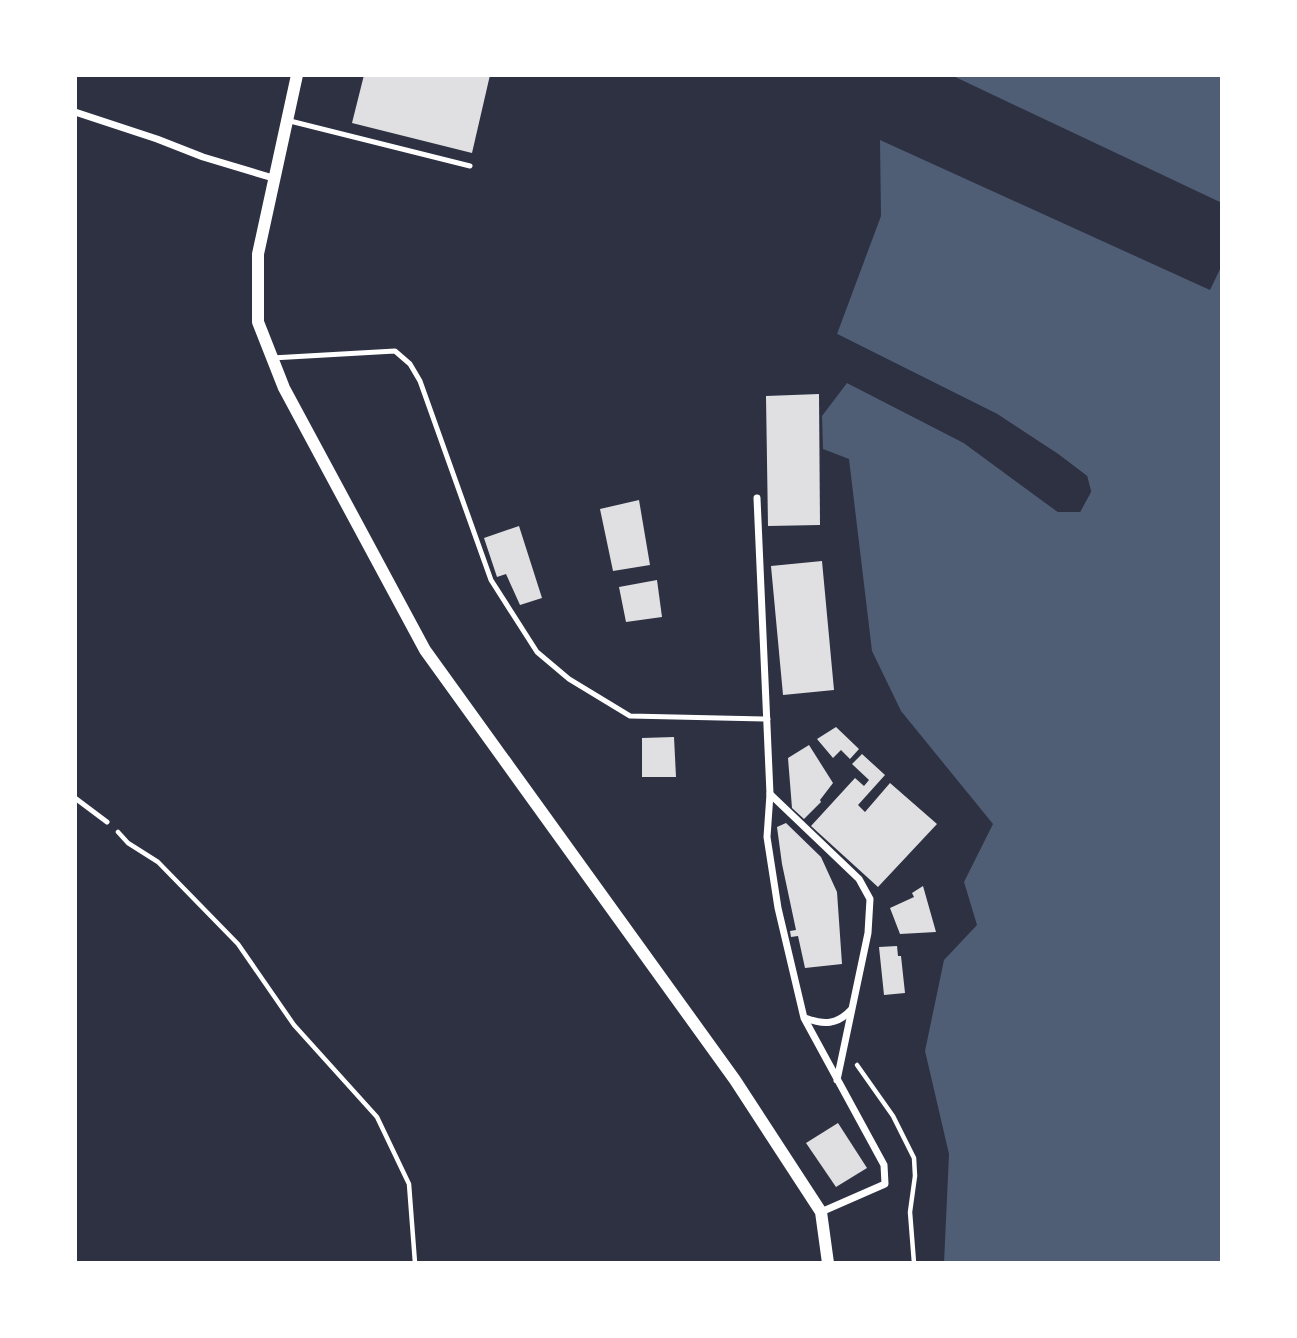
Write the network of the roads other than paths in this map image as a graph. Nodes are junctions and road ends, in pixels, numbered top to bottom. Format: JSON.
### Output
{"nodes":[{"id":1,"x":297,"y":75,"type":"edge"},
{"id":2,"x":75,"y":112,"type":"edge"},
{"id":3,"x":286,"y":120,"type":"junction"},
{"id":4,"x":470,"y":166,"type":"dead end"},
{"id":5,"x":272,"y":178,"type":"junction"},
{"id":6,"x":272,"y":358,"type":"junction"},
{"id":7,"x":757,"y":498,"type":"dead end"},
{"id":8,"x":768,"y":719,"type":"junction"},
{"id":9,"x":770,"y":794,"type":"junction"},
{"id":10,"x":75,"y":798,"type":"edge"},
{"id":11,"x":107,"y":822,"type":"road end"},
{"id":12,"x":852,"y":1010,"type":"junction"},
{"id":13,"x":804,"y":1018,"type":"junction"},
{"id":14,"x":837,"y":1080,"type":"junction"},
{"id":15,"x":821,"y":1212,"type":"junction"},
{"id":16,"x":828,"y":1263,"type":"edge"}],
"edges":[{"from":1,"to":3,"type":"street"},
{"from":2,"to":5,"type":"street"},
{"from":3,"to":4,"type":"lane"},
{"from":3,"to":5,"type":"street"},
{"from":5,"to":6,"type":"street"},
{"from":6,"to":8,"type":"lane"},
{"from":6,"to":15,"type":"street"},
{"from":7,"to":8,"type":"street"},
{"from":8,"to":9,"type":"street"},
{"from":9,"to":12,"type":"street"},
{"from":9,"to":13,"type":"street"},
{"from":10,"to":11,"type":"lane"},
{"from":12,"to":13,"type":"street"},
{"from":12,"to":14,"type":"street"},
{"from":13,"to":14,"type":"street"},
{"from":14,"to":15,"type":"street"},
{"from":15,"to":16,"type":"street"}]}
